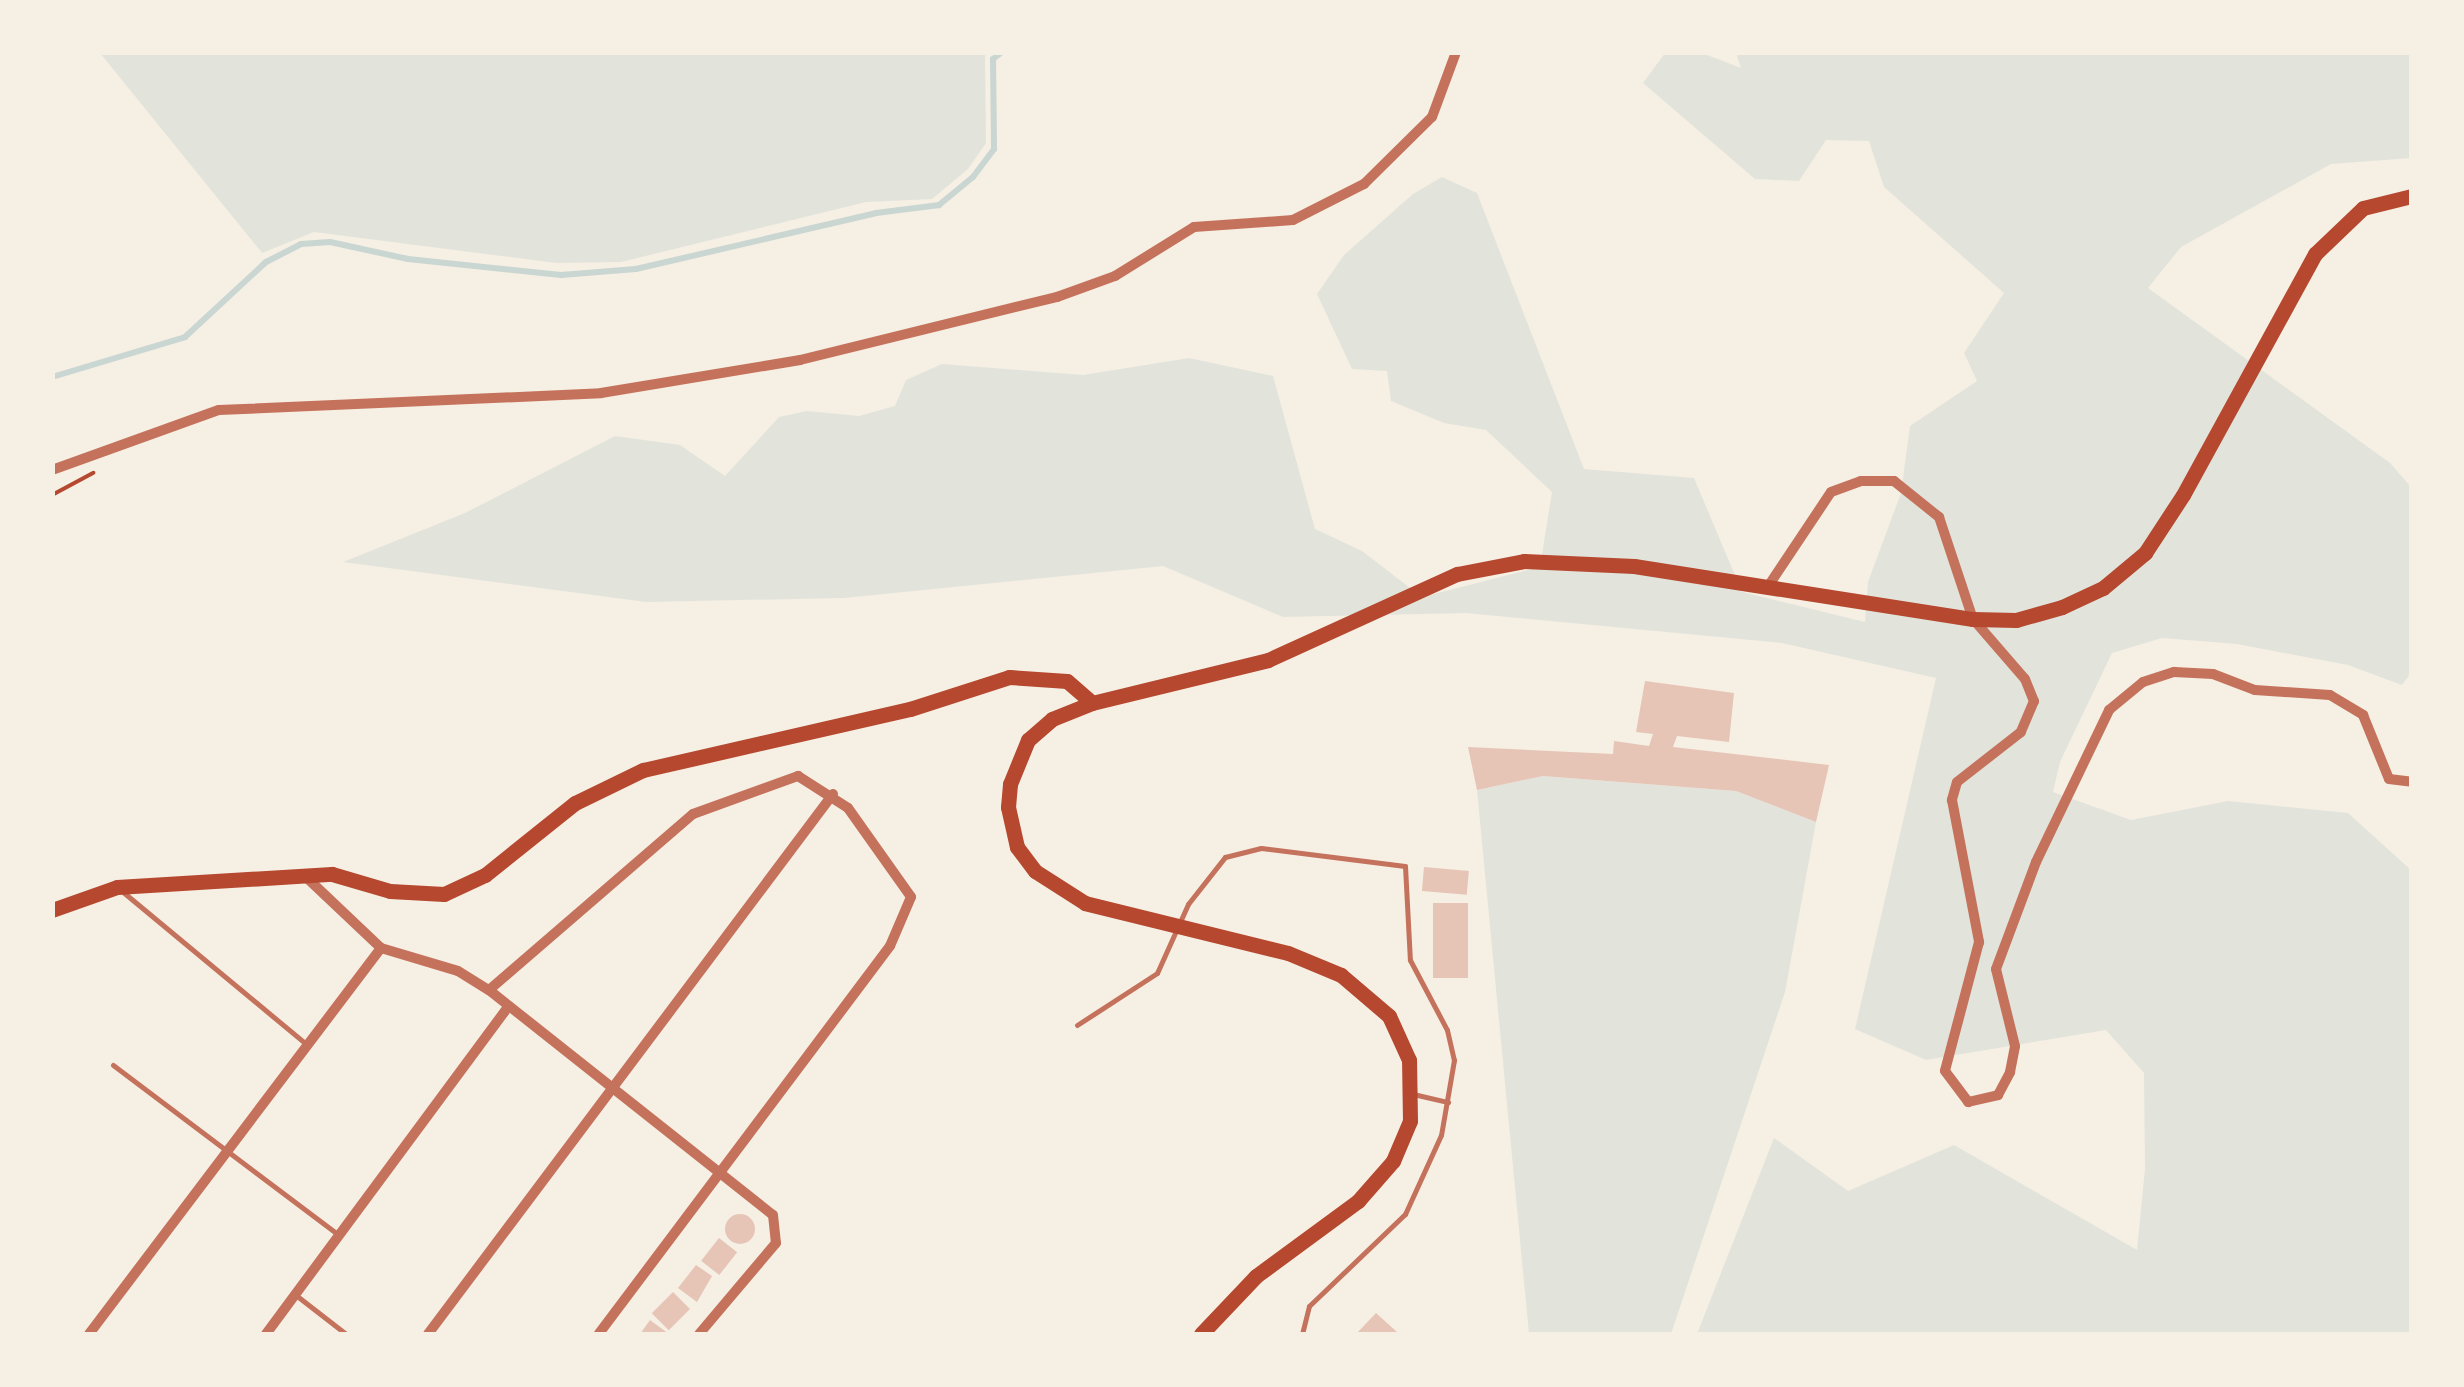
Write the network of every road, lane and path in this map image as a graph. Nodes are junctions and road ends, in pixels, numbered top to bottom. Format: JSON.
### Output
{"nodes":[{"id":1,"x":1456,"y":52,"type":"edge"},
{"id":2,"x":2412,"y":196,"type":"edge"},
{"id":3,"x":52,"y":470,"type":"edge"},
{"id":4,"x":1767,"y":588,"type":"junction"},
{"id":5,"x":1973,"y":620,"type":"junction"},
{"id":6,"x":1092,"y":703,"type":"junction"},
{"id":7,"x":2412,"y":782,"type":"edge"},
{"id":8,"x":833,"y":794,"type":"junction"},
{"id":9,"x":306,"y":877,"type":"junction"},
{"id":10,"x":117,"y":887,"type":"junction"},
{"id":11,"x":52,"y":910,"type":"edge"},
{"id":12,"x":1180,"y":926,"type":"junction"},
{"id":13,"x":381,"y":948,"type":"junction"},
{"id":14,"x":489,"y":990,"type":"junction"},
{"id":15,"x":509,"y":1006,"type":"junction"},
{"id":16,"x":1077,"y":1026,"type":"dead end"},
{"id":17,"x":309,"y":1047,"type":"junction"},
{"id":18,"x":113,"y":1065,"type":"dead end"},
{"id":19,"x":614,"y":1090,"type":"junction"},
{"id":20,"x":1413,"y":1094,"type":"junction"},
{"id":21,"x":1448,"y":1102,"type":"junction"},
{"id":22,"x":228,"y":1154,"type":"junction"},
{"id":23,"x":718,"y":1173,"type":"junction"},
{"id":24,"x":340,"y":1236,"type":"junction"},
{"id":25,"x":296,"y":1294,"type":"junction"},
{"id":26,"x":89,"y":1334,"type":"edge"},
{"id":27,"x":266,"y":1334,"type":"edge"},
{"id":28,"x":346,"y":1334,"type":"edge"},
{"id":29,"x":428,"y":1334,"type":"edge"},
{"id":30,"x":599,"y":1334,"type":"edge"},
{"id":31,"x":699,"y":1334,"type":"edge"},
{"id":32,"x":1201,"y":1334,"type":"edge"},
{"id":33,"x":1302,"y":1334,"type":"edge"}],
"edges":[{"from":1,"to":3,"type":"street"},
{"from":2,"to":5,"type":"main road"},
{"from":4,"to":5,"type":"main road"},
{"from":4,"to":5,"type":"street"},
{"from":4,"to":6,"type":"main road"},
{"from":5,"to":7,"type":"street"},
{"from":6,"to":9,"type":"main road"},
{"from":6,"to":12,"type":"main road"},
{"from":8,"to":14,"type":"street"},
{"from":8,"to":19,"type":"street"},
{"from":8,"to":23,"type":"street"},
{"from":9,"to":10,"type":"main road"},
{"from":9,"to":13,"type":"street"},
{"from":10,"to":11,"type":"main road"},
{"from":10,"to":17,"type":"lane"},
{"from":12,"to":16,"type":"lane"},
{"from":12,"to":20,"type":"main road"},
{"from":12,"to":21,"type":"lane"},
{"from":13,"to":14,"type":"street"},
{"from":13,"to":17,"type":"street"},
{"from":14,"to":15,"type":"street"},
{"from":15,"to":19,"type":"street"},
{"from":15,"to":24,"type":"street"},
{"from":17,"to":22,"type":"street"},
{"from":18,"to":22,"type":"lane"},
{"from":19,"to":23,"type":"street"},
{"from":19,"to":29,"type":"street"},
{"from":20,"to":21,"type":"lane"},
{"from":20,"to":32,"type":"main road"},
{"from":21,"to":33,"type":"lane"},
{"from":22,"to":24,"type":"lane"},
{"from":22,"to":26,"type":"street"},
{"from":23,"to":30,"type":"street"},
{"from":23,"to":31,"type":"street"},
{"from":24,"to":25,"type":"street"},
{"from":25,"to":27,"type":"street"},
{"from":25,"to":28,"type":"lane"}]}
